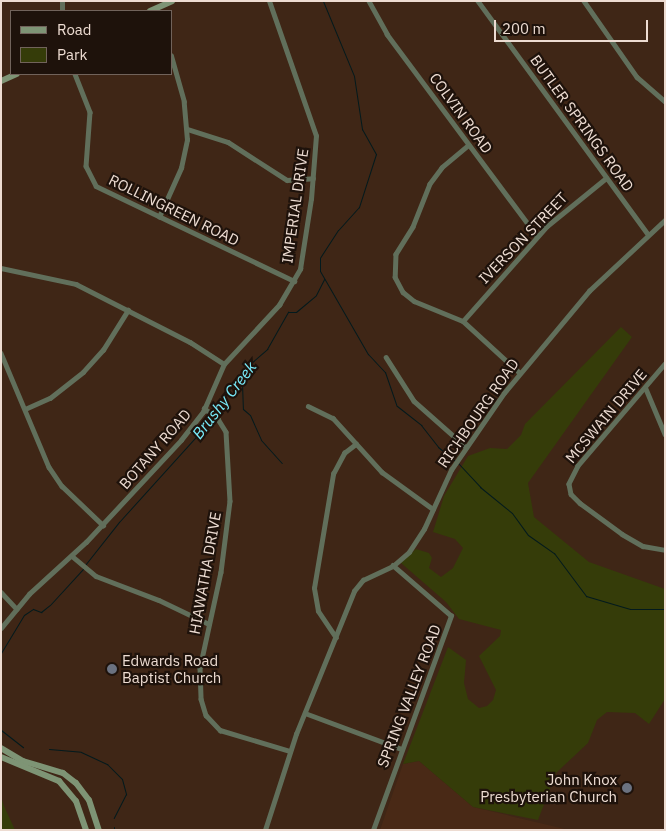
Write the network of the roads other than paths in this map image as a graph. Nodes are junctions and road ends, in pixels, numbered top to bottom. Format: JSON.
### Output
{"nodes":[{"id":1,"x":172,"y":1,"type":"edge"},
{"id":2,"x":270,"y":1,"type":"edge"},
{"id":3,"x":369,"y":1,"type":"edge"},
{"id":4,"x":478,"y":1,"type":"edge"},
{"id":5,"x":584,"y":1,"type":"edge"},
{"id":6,"x":153,"y":10,"type":"edge"},
{"id":7,"x":172,"y":60,"type":"edge"},
{"id":8,"x":15,"y":75,"type":"edge"},
{"id":9,"x":75,"y":75,"type":"edge"},
{"id":10,"x":1,"y":81,"type":"edge"},
{"id":11,"x":665,"y":101,"type":"edge"},
{"id":12,"x":188,"y":129,"type":"junction"},
{"id":13,"x":469,"y":145,"type":"junction"},
{"id":14,"x":313,"y":178,"type":"junction"},
{"id":15,"x":606,"y":178,"type":"junction"},
{"id":16,"x":159,"y":217,"type":"junction"},
{"id":17,"x":665,"y":220,"type":"edge"},
{"id":18,"x":648,"y":234,"type":"junction"},
{"id":19,"x":537,"y":236,"type":"junction"},
{"id":20,"x":1,"y":268,"type":"edge"},
{"id":21,"x":294,"y":281,"type":"junction"},
{"id":22,"x":128,"y":310,"type":"junction"},
{"id":23,"x":463,"y":320,"type":"junction"},
{"id":24,"x":1,"y":353,"type":"edge"},
{"id":25,"x":386,"y":357,"type":"dead end"},
{"id":26,"x":224,"y":364,"type":"junction"},
{"id":27,"x":665,"y":364,"type":"edge"},
{"id":28,"x":520,"y":373,"type":"junction"},
{"id":29,"x":646,"y":389,"type":"junction"},
{"id":30,"x":308,"y":406,"type":"dead end"},
{"id":31,"x":204,"y":408,"type":"junction"},
{"id":32,"x":25,"y":409,"type":"junction"},
{"id":33,"x":665,"y":434,"type":"edge"},
{"id":34,"x":356,"y":444,"type":"junction"},
{"id":35,"x":466,"y":448,"type":"junction"},
{"id":36,"x":433,"y":509,"type":"junction"},
{"id":37,"x":103,"y":525,"type":"junction"},
{"id":38,"x":665,"y":550,"type":"edge"},
{"id":39,"x":72,"y":556,"type":"junction"},
{"id":40,"x":393,"y":566,"type":"junction"},
{"id":41,"x":1,"y":592,"type":"edge"},
{"id":42,"x":17,"y":609,"type":"junction"},
{"id":43,"x":209,"y":624,"type":"junction"},
{"id":44,"x":1,"y":628,"type":"edge"},
{"id":45,"x":336,"y":638,"type":"junction"},
{"id":46,"x":305,"y":713,"type":"junction"},
{"id":47,"x":1,"y":748,"type":"edge"},
{"id":48,"x":402,"y":749,"type":"junction"},
{"id":49,"x":290,"y":751,"type":"junction"},
{"id":50,"x":1,"y":757,"type":"edge"},
{"id":51,"x":86,"y":830,"type":"edge"},
{"id":52,"x":100,"y":830,"type":"edge"},
{"id":53,"x":265,"y":830,"type":"edge"},
{"id":54,"x":373,"y":830,"type":"edge"}],
"edges":[{"from":1,"to":6,"type":"street"},
{"from":2,"to":14,"type":"street","name":"IMPERIAL DRIVE"},
{"from":3,"to":13,"type":"street","name":"COLVIN ROAD"},
{"from":4,"to":15,"type":"street","name":"BUTLER SPRINGS ROAD"},
{"from":5,"to":11,"type":"street"},
{"from":7,"to":12,"type":"street"},
{"from":8,"to":10,"type":"street"},
{"from":9,"to":16,"type":"street","name":"ROLLINGREEN ROAD"},
{"from":12,"to":14,"type":"street"},
{"from":12,"to":16,"type":"street"},
{"from":13,"to":19,"type":"street","name":"COLVIN ROAD"},
{"from":13,"to":23,"type":"street"},
{"from":14,"to":21,"type":"street","name":"IMPERIAL DRIVE"},
{"from":15,"to":18,"type":"street","name":"BUTLER SPRINGS ROAD"},
{"from":15,"to":19,"type":"street","name":"IVERSON STREET"},
{"from":16,"to":21,"type":"street","name":"ROLLINGREEN ROAD"},
{"from":17,"to":18,"type":"street","name":"RICHBOURG ROAD"},
{"from":18,"to":28,"type":"street","name":"RICHBOURG ROAD"},
{"from":19,"to":23,"type":"street","name":"IVERSON STREET"},
{"from":20,"to":22,"type":"street"},
{"from":21,"to":26,"type":"street","name":"IMPERIAL DRIVE"},
{"from":22,"to":26,"type":"street"},
{"from":22,"to":32,"type":"street"},
{"from":23,"to":28,"type":"street"},
{"from":24,"to":32,"type":"street"},
{"from":25,"to":35,"type":"street"},
{"from":26,"to":31,"type":"street","name":"BOTANY ROAD"},
{"from":27,"to":29,"type":"street","name":"MCSWAIN DRIVE"},
{"from":28,"to":35,"type":"street","name":"RICHBOURG ROAD"},
{"from":29,"to":33,"type":"street"},
{"from":29,"to":38,"type":"street","name":"MCSWAIN DRIVE"},
{"from":30,"to":34,"type":"street"},
{"from":31,"to":37,"type":"street","name":"BOTANY ROAD"},
{"from":31,"to":43,"type":"street","name":"HIAWATHA DRIVE"},
{"from":32,"to":37,"type":"street"},
{"from":34,"to":36,"type":"street"},
{"from":34,"to":45,"type":"street"},
{"from":35,"to":36,"type":"street","name":"RICHBOURG ROAD"},
{"from":36,"to":40,"type":"street","name":"RICHBOURG ROAD"},
{"from":37,"to":39,"type":"street","name":"BOTANY ROAD"},
{"from":39,"to":42,"type":"street","name":"BOTANY ROAD"},
{"from":39,"to":43,"type":"street"},
{"from":40,"to":45,"type":"street","name":"RICHBOURG ROAD"},
{"from":40,"to":48,"type":"street","name":"SPRING VALLEY ROAD"},
{"from":41,"to":42,"type":"street"},
{"from":42,"to":44,"type":"street","name":"BOTANY ROAD"},
{"from":43,"to":49,"type":"street","name":"HIAWATHA DRIVE"},
{"from":45,"to":46,"type":"street","name":"RICHBOURG ROAD"},
{"from":46,"to":48,"type":"street"},
{"from":46,"to":49,"type":"street","name":"RICHBOURG ROAD"},
{"from":47,"to":52,"type":"street"},
{"from":48,"to":54,"type":"street","name":"SPRING VALLEY ROAD"},
{"from":49,"to":53,"type":"street","name":"RICHBOURG ROAD"},
{"from":50,"to":51,"type":"street"}]}
